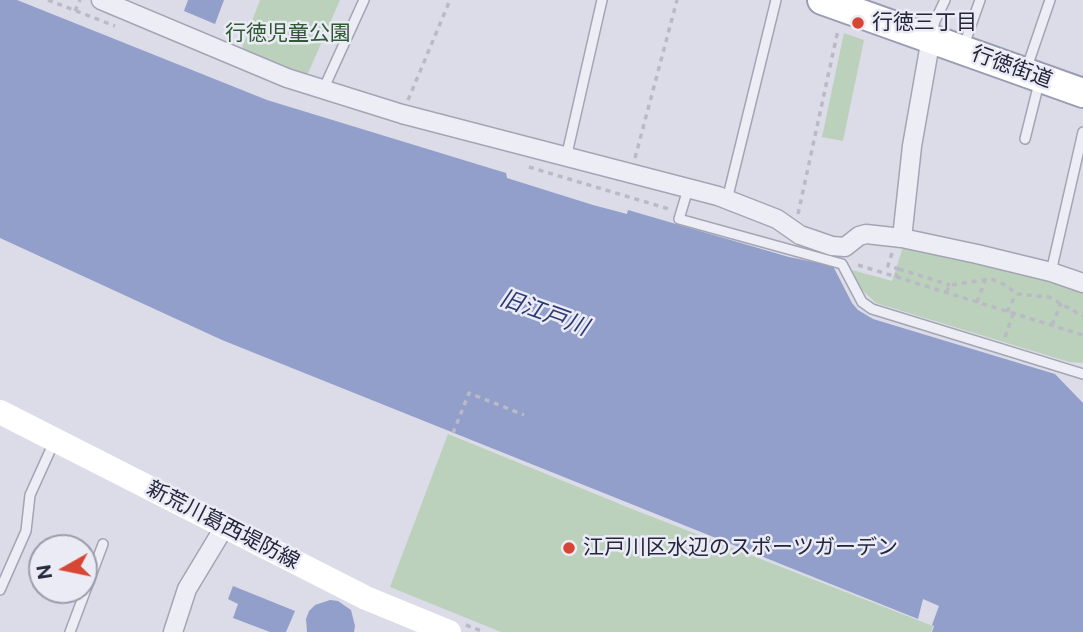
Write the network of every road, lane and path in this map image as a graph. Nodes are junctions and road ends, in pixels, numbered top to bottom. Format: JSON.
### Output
{"nodes":[{"id":1,"x":80,"y":0,"type":"edge"},
{"id":2,"x":101,"y":0,"type":"edge"},
{"id":3,"x":364,"y":0,"type":"edge"},
{"id":4,"x":450,"y":0,"type":"edge"},
{"id":5,"x":602,"y":0,"type":"edge"},
{"id":6,"x":677,"y":0,"type":"edge"},
{"id":7,"x":776,"y":0,"type":"edge"},
{"id":8,"x":945,"y":0,"type":"edge"},
{"id":9,"x":980,"y":0,"type":"edge"},
{"id":10,"x":1050,"y":0,"type":"edge"},
{"id":11,"x":845,"y":5,"type":"edge"},
{"id":12,"x":75,"y":11,"type":"dead end"},
{"id":13,"x":931,"y":38,"type":"junction"},
{"id":14,"x":962,"y":49,"type":"junction"},
{"id":15,"x":1033,"y":75,"type":"junction"},
{"id":16,"x":323,"y":90,"type":"junction"},
{"id":17,"x":1083,"y":93,"type":"edge"},
{"id":18,"x":402,"y":114,"type":"junction"},
{"id":19,"x":1083,"y":132,"type":"edge"},
{"id":20,"x":1025,"y":139,"type":"dead end"},
{"id":21,"x":566,"y":158,"type":"junction"},
{"id":22,"x":630,"y":174,"type":"junction"},
{"id":23,"x":688,"y":189,"type":"junction"},
{"id":24,"x":727,"y":200,"type":"junction"},
{"id":25,"x":793,"y":230,"type":"junction"},
{"id":26,"x":902,"y":238,"type":"junction"},
{"id":27,"x":892,"y":267,"type":"dead end"},
{"id":28,"x":899,"y":269,"type":"junction"},
{"id":29,"x":1051,"y":272,"type":"junction"},
{"id":30,"x":986,"y":278,"type":"junction"},
{"id":31,"x":1083,"y":283,"type":"edge"},
{"id":32,"x":950,"y":285,"type":"junction"},
{"id":33,"x":946,"y":292,"type":"junction"},
{"id":34,"x":1016,"y":294,"type":"junction"},
{"id":35,"x":977,"y":302,"type":"junction"},
{"id":36,"x":1061,"y":303,"type":"junction"},
{"id":37,"x":1007,"y":312,"type":"junction"},
{"id":38,"x":1013,"y":314,"type":"junction"},
{"id":39,"x":1083,"y":316,"type":"edge"},
{"id":40,"x":1052,"y":326,"type":"junction"},
{"id":41,"x":1083,"y":335,"type":"edge"},
{"id":42,"x":1000,"y":349,"type":"junction"},
{"id":43,"x":1083,"y":374,"type":"edge"},
{"id":44,"x":0,"y":412,"type":"edge"},
{"id":45,"x":524,"y":415,"type":"dead end"},
{"id":46,"x":453,"y":433,"type":"dead end"},
{"id":47,"x":55,"y":440,"type":"junction"},
{"id":48,"x":225,"y":526,"type":"junction"},
{"id":49,"x":103,"y":544,"type":"dead end"},
{"id":50,"x":0,"y":590,"type":"edge"},
{"id":51,"x":70,"y":632,"type":"edge"},
{"id":52,"x":173,"y":632,"type":"edge"},
{"id":53,"x":449,"y":632,"type":"edge"}],
"edges":[{"from":1,"to":12,"type":"path"},
{"from":2,"to":16,"type":"street"},
{"from":3,"to":16,"type":"lane"},
{"from":4,"to":18,"type":"path"},
{"from":5,"to":21,"type":"lane"},
{"from":6,"to":22,"type":"path"},
{"from":7,"to":24,"type":"lane"},
{"from":8,"to":13,"type":"lane"},
{"from":9,"to":14,"type":"lane"},
{"from":10,"to":15,"type":"lane"},
{"from":11,"to":13,"type":"main road","name":"行徳街道"},
{"from":11,"to":25,"type":"path"},
{"from":13,"to":14,"type":"main road","name":"行徳街道"},
{"from":13,"to":26,"type":"street"},
{"from":14,"to":15,"type":"main road","name":"行徳街道"},
{"from":15,"to":17,"type":"main road","name":"行徳街道"},
{"from":15,"to":20,"type":"lane"},
{"from":16,"to":18,"type":"street"},
{"from":18,"to":21,"type":"street"},
{"from":19,"to":29,"type":"lane"},
{"from":21,"to":22,"type":"street"},
{"from":22,"to":23,"type":"street"},
{"from":23,"to":24,"type":"street"},
{"from":23,"to":42,"type":"lane"},
{"from":24,"to":25,"type":"street"},
{"from":25,"to":26,"type":"street"},
{"from":26,"to":29,"type":"street"},
{"from":27,"to":28,"type":"path"},
{"from":28,"to":32,"type":"path"},
{"from":28,"to":33,"type":"path"},
{"from":29,"to":31,"type":"street"},
{"from":30,"to":32,"type":"path"},
{"from":30,"to":34,"type":"path"},
{"from":30,"to":35,"type":"path"},
{"from":32,"to":33,"type":"path"},
{"from":33,"to":35,"type":"path"},
{"from":34,"to":36,"type":"path"},
{"from":34,"to":37,"type":"path"},
{"from":35,"to":37,"type":"path"},
{"from":36,"to":39,"type":"path"},
{"from":36,"to":40,"type":"path"},
{"from":37,"to":38,"type":"path"},
{"from":38,"to":40,"type":"path"},
{"from":38,"to":42,"type":"path"},
{"from":40,"to":41,"type":"path"},
{"from":42,"to":43,"type":"lane"},
{"from":44,"to":47,"type":"main road","name":"新荒川葛西堤防線"},
{"from":45,"to":46,"type":"path"},
{"from":47,"to":48,"type":"main road","name":"新荒川葛西堤防線"},
{"from":47,"to":50,"type":"lane"},
{"from":48,"to":52,"type":"street"},
{"from":48,"to":53,"type":"main road","name":"新荒川葛西堤防線"},
{"from":49,"to":51,"type":"lane"}]}
